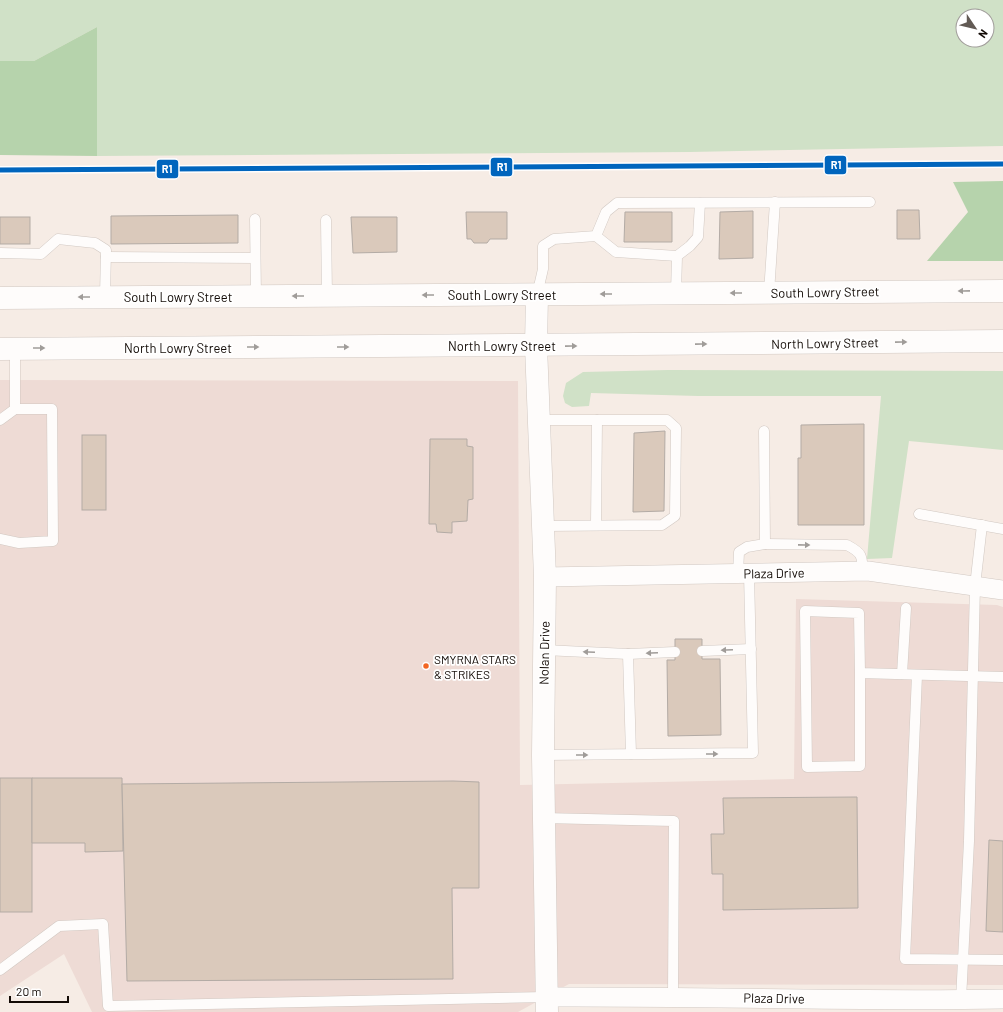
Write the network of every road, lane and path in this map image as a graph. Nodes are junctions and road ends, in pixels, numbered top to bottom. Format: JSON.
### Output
{"nodes":[{"id":1,"x":775,"y":202,"type":"junction"},
{"id":2,"x":870,"y":202,"type":"dead end"},
{"id":3,"x":700,"y":203,"type":"junction"},
{"id":4,"x":255,"y":219,"type":"dead end"},
{"id":5,"x":326,"y":220,"type":"dead end"},
{"id":6,"x":596,"y":236,"type":"junction"},
{"id":7,"x":0,"y":253,"type":"edge"},
{"id":8,"x":676,"y":256,"type":"junction"},
{"id":9,"x":106,"y":257,"type":"junction"},
{"id":10,"x":255,"y":258,"type":"junction"},
{"id":11,"x":1003,"y":291,"type":"edge"},
{"id":12,"x":769,"y":293,"type":"junction"},
{"id":13,"x":676,"y":294,"type":"junction"},
{"id":14,"x":537,"y":295,"type":"junction"},
{"id":15,"x":256,"y":296,"type":"junction"},
{"id":16,"x":327,"y":296,"type":"junction"},
{"id":17,"x":105,"y":297,"type":"junction"},
{"id":18,"x":0,"y":298,"type":"edge"},
{"id":19,"x":1003,"y":342,"type":"edge"},
{"id":20,"x":536,"y":346,"type":"junction"},
{"id":21,"x":8,"y":349,"type":"edge"},
{"id":22,"x":15,"y":409,"type":"junction"},
{"id":23,"x":0,"y":420,"type":"edge"},
{"id":24,"x":539,"y":420,"type":"junction"},
{"id":25,"x":597,"y":420,"type":"junction"},
{"id":26,"x":764,"y":431,"type":"dead end"},
{"id":27,"x":919,"y":514,"type":"dead end"},
{"id":28,"x":596,"y":525,"type":"junction"},
{"id":29,"x":982,"y":525,"type":"junction"},
{"id":30,"x":543,"y":526,"type":"junction"},
{"id":31,"x":1003,"y":529,"type":"edge"},
{"id":32,"x":0,"y":539,"type":"edge"},
{"id":33,"x":764,"y":544,"type":"junction"},
{"id":34,"x":863,"y":571,"type":"junction"},
{"id":35,"x":744,"y":574,"type":"junction"},
{"id":36,"x":544,"y":577,"type":"junction"},
{"id":37,"x":975,"y":586,"type":"junction"},
{"id":38,"x":1003,"y":590,"type":"edge"},
{"id":39,"x":906,"y":608,"type":"dead end"},
{"id":40,"x":751,"y":649,"type":"junction"},
{"id":41,"x":544,"y":650,"type":"junction"},
{"id":42,"x":702,"y":651,"type":"dead end"},
{"id":43,"x":675,"y":652,"type":"dead end"},
{"id":44,"x":628,"y":654,"type":"junction"},
{"id":45,"x":860,"y":673,"type":"junction"},
{"id":46,"x":902,"y":674,"type":"junction"},
{"id":47,"x":917,"y":675,"type":"junction"},
{"id":48,"x":973,"y":676,"type":"junction"},
{"id":49,"x":1003,"y":677,"type":"edge"},
{"id":50,"x":631,"y":754,"type":"junction"},
{"id":51,"x":543,"y":755,"type":"junction"},
{"id":52,"x":544,"y":818,"type":"junction"},
{"id":53,"x":963,"y":959,"type":"junction"},
{"id":54,"x":1003,"y":960,"type":"edge"},
{"id":55,"x":0,"y":970,"type":"edge"},
{"id":56,"x":673,"y":996,"type":"junction"},
{"id":57,"x":1003,"y":999,"type":"edge"},
{"id":58,"x":961,"y":1000,"type":"junction"},
{"id":59,"x":546,"y":1004,"type":"edge"},
{"id":60,"x":882,"y":1006,"type":"edge"}],
"edges":[{"from":1,"to":2,"type":"lane"},
{"from":1,"to":3,"type":"lane"},
{"from":1,"to":12,"type":"lane"},
{"from":3,"to":6,"type":"lane"},
{"from":3,"to":8,"type":"lane"},
{"from":4,"to":10,"type":"lane"},
{"from":5,"to":16,"type":"lane"},
{"from":6,"to":8,"type":"lane"},
{"from":6,"to":14,"type":"lane"},
{"from":7,"to":9,"type":"lane"},
{"from":8,"to":13,"type":"lane"},
{"from":9,"to":10,"type":"lane"},
{"from":9,"to":17,"type":"lane"},
{"from":10,"to":15,"type":"lane"},
{"from":11,"to":12,"type":"main road","name":"South Lowry Street","one_way":true},
{"from":12,"to":13,"type":"main road","name":"South Lowry Street","one_way":true},
{"from":13,"to":14,"type":"main road","name":"South Lowry Street","one_way":true},
{"from":14,"to":16,"type":"main road","name":"South Lowry Street","one_way":true},
{"from":14,"to":20,"type":"main road","name":"Nolan Drive"},
{"from":16,"to":15,"type":"main road","name":"South Lowry Street","one_way":true},
{"from":15,"to":17,"type":"main road","name":"South Lowry Street"},
{"from":17,"to":18,"type":"main road","name":"South Lowry Street","one_way":true},
{"from":20,"to":19,"type":"main road","name":"North Lowry Street","one_way":true},
{"from":21,"to":20,"type":"main road","name":"North Lowry Street","one_way":true},
{"from":20,"to":24,"type":"main road","name":"Nolan Drive"},
{"from":21,"to":22,"type":"lane"},
{"from":22,"to":23,"type":"lane"},
{"from":22,"to":32,"type":"lane"},
{"from":24,"to":25,"type":"lane"},
{"from":24,"to":30,"type":"main road","name":"Nolan Drive"},
{"from":25,"to":28,"type":"lane"},
{"from":25,"to":28,"type":"lane"},
{"from":26,"to":33,"type":"lane"},
{"from":27,"to":29,"type":"lane"},
{"from":28,"to":30,"type":"lane"},
{"from":29,"to":31,"type":"lane"},
{"from":29,"to":37,"type":"lane"},
{"from":30,"to":36,"type":"main road","name":"Nolan Drive"},
{"from":33,"to":34,"type":"lane","one_way":true},
{"from":33,"to":35,"type":"lane"},
{"from":34,"to":35,"type":"street","name":"Plaza Drive"},
{"from":34,"to":37,"type":"street","name":"Plaza Drive"},
{"from":35,"to":36,"type":"street","name":"Plaza Drive"},
{"from":35,"to":40,"type":"lane"},
{"from":36,"to":41,"type":"main road","name":"Nolan Drive"},
{"from":37,"to":38,"type":"street","name":"Plaza Drive"},
{"from":37,"to":48,"type":"lane"},
{"from":39,"to":46,"type":"lane"},
{"from":40,"to":42,"type":"lane","one_way":true},
{"from":50,"to":40,"type":"lane","one_way":true},
{"from":44,"to":41,"type":"lane","one_way":true},
{"from":41,"to":51,"type":"main road","name":"Nolan Drive"},
{"from":43,"to":44,"type":"lane","one_way":true},
{"from":44,"to":50,"type":"lane"},
{"from":45,"to":45,"type":"lane"},
{"from":45,"to":46,"type":"lane"},
{"from":46,"to":47,"type":"lane"},
{"from":47,"to":48,"type":"lane"},
{"from":47,"to":53,"type":"lane"},
{"from":48,"to":49,"type":"lane"},
{"from":48,"to":53,"type":"lane"},
{"from":51,"to":50,"type":"lane","one_way":true},
{"from":51,"to":52,"type":"main road","name":"Nolan Drive"},
{"from":52,"to":56,"type":"lane"},
{"from":52,"to":59,"type":"main road","name":"Nolan Drive"},
{"from":53,"to":54,"type":"lane"},
{"from":53,"to":58,"type":"lane"},
{"from":55,"to":59,"type":"lane"},
{"from":56,"to":59,"type":"street","name":"Plaza Drive"},
{"from":56,"to":60,"type":"street","name":"Plaza Drive"},
{"from":57,"to":58,"type":"street","name":"Plaza Drive"},
{"from":58,"to":60,"type":"street","name":"Plaza Drive"}]}
